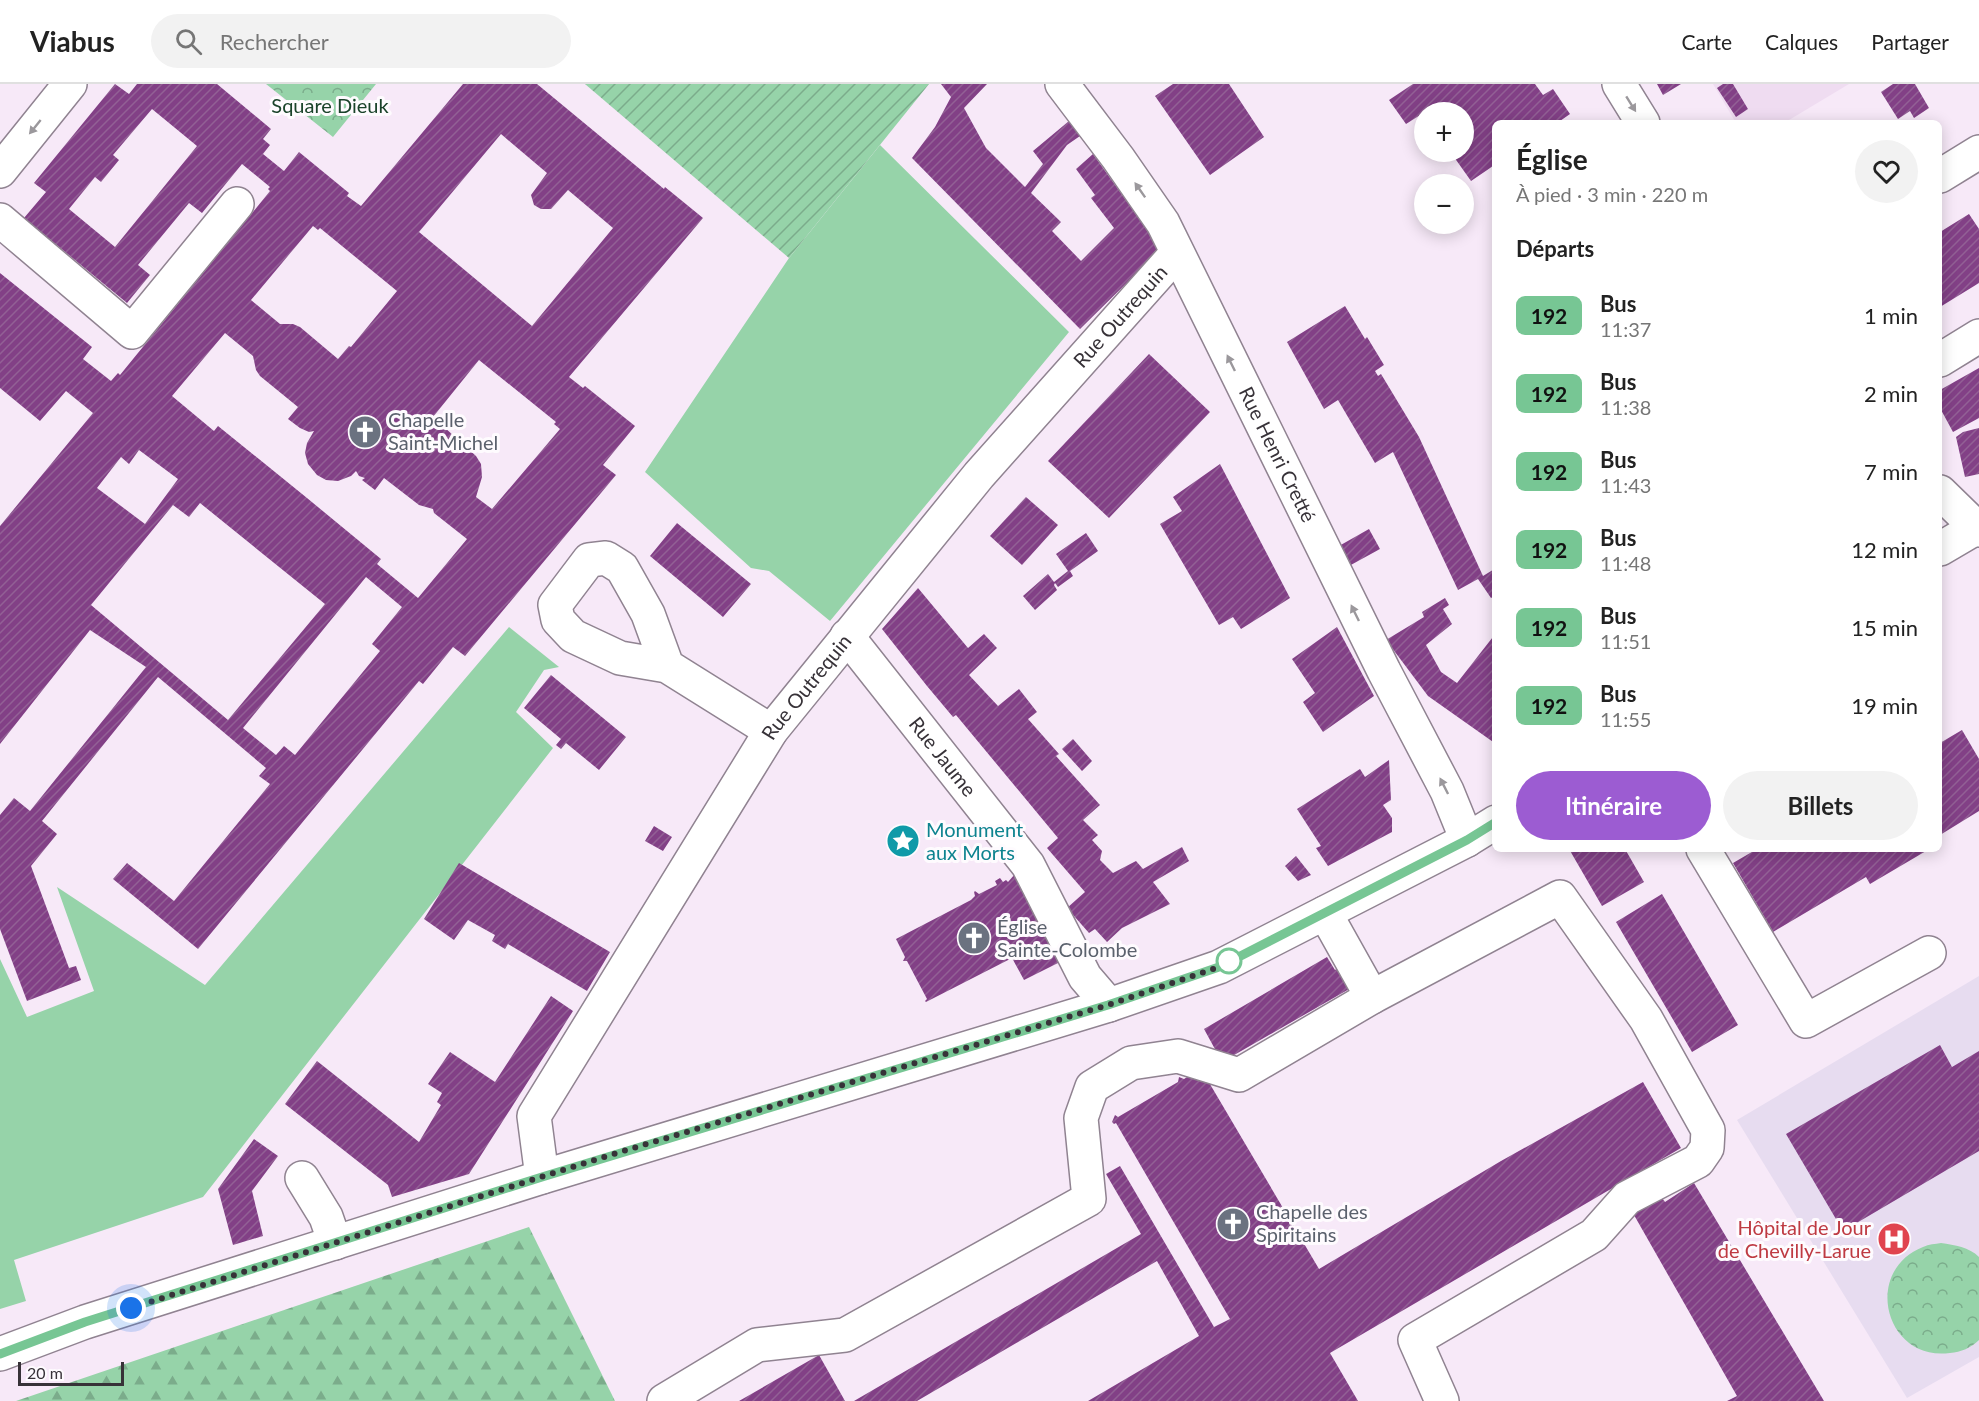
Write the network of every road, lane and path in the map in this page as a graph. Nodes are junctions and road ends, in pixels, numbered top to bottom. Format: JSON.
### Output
{"nodes":[{"id":1,"x":70,"y":84,"type":"edge"},
{"id":2,"x":1062,"y":84,"type":"edge"},
{"id":3,"x":1619,"y":84,"type":"edge"},
{"id":4,"x":1641,"y":120,"type":"edge"},
{"id":5,"x":1979,"y":152,"type":"edge"},
{"id":6,"x":0,"y":171,"type":"edge"},
{"id":7,"x":1942,"y":175,"type":"edge"},
{"id":8,"x":237,"y":204,"type":"dead end"},
{"id":9,"x":0,"y":220,"type":"edge"},
{"id":10,"x":1176,"y":253,"type":"junction"},
{"id":11,"x":1979,"y":336,"type":"edge"},
{"id":12,"x":1942,"y":359,"type":"edge"},
{"id":13,"x":1942,"y":494,"type":"edge"},
{"id":14,"x":1978,"y":527,"type":"edge"},
{"id":15,"x":1942,"y":548,"type":"edge"},
{"id":16,"x":847,"y":636,"type":"junction"},
{"id":17,"x":667,"y":666,"type":"dead end"},
{"id":18,"x":771,"y":731,"type":"junction"},
{"id":19,"x":1492,"y":824,"type":"edge"},
{"id":20,"x":1467,"y":840,"type":"junction"},
{"id":21,"x":1705,"y":852,"type":"edge"},
{"id":22,"x":1325,"y":913,"type":"junction"},
{"id":23,"x":1929,"y":952,"type":"dead end"},
{"id":24,"x":1372,"y":996,"type":"junction"},
{"id":25,"x":1108,"y":1005,"type":"junction"},
{"id":26,"x":542,"y":1177,"type":"junction"},
{"id":27,"x":302,"y":1178,"type":"dead end"},
{"id":28,"x":335,"y":1243,"type":"junction"},
{"id":29,"x":0,"y":1354,"type":"edge"},
{"id":30,"x":664,"y":1401,"type":"edge"},
{"id":31,"x":1442,"y":1401,"type":"edge"}],
"edges":[{"from":1,"to":6,"type":"street","one_way":true},
{"from":10,"to":2,"type":"street","name":"Rue Henri Cretté","one_way":true},
{"from":3,"to":4,"type":"street","one_way":true},
{"from":5,"to":7,"type":"street"},
{"from":8,"to":9,"type":"street"},
{"from":10,"to":16,"type":"street","name":"Rue Outrequin"},
{"from":20,"to":10,"type":"street","name":"Rue Henri Cretté","one_way":true},
{"from":11,"to":12,"type":"street"},
{"from":13,"to":14,"type":"street"},
{"from":14,"to":15,"type":"street"},
{"from":16,"to":18,"type":"street","name":"Rue Outrequin"},
{"from":16,"to":25,"type":"street","name":"Rue Jaume"},
{"from":17,"to":18,"type":"street"},
{"from":18,"to":26,"type":"street","name":"Rue Outrequin"},
{"from":19,"to":20,"type":"street"},
{"from":20,"to":22,"type":"street"},
{"from":21,"to":23,"type":"street"},
{"from":22,"to":24,"type":"street"},
{"from":22,"to":25,"type":"street"},
{"from":24,"to":30,"type":"street"},
{"from":24,"to":31,"type":"street"},
{"from":25,"to":26,"type":"street"},
{"from":26,"to":28,"type":"street"},
{"from":27,"to":28,"type":"street"},
{"from":28,"to":29,"type":"street"}]}
